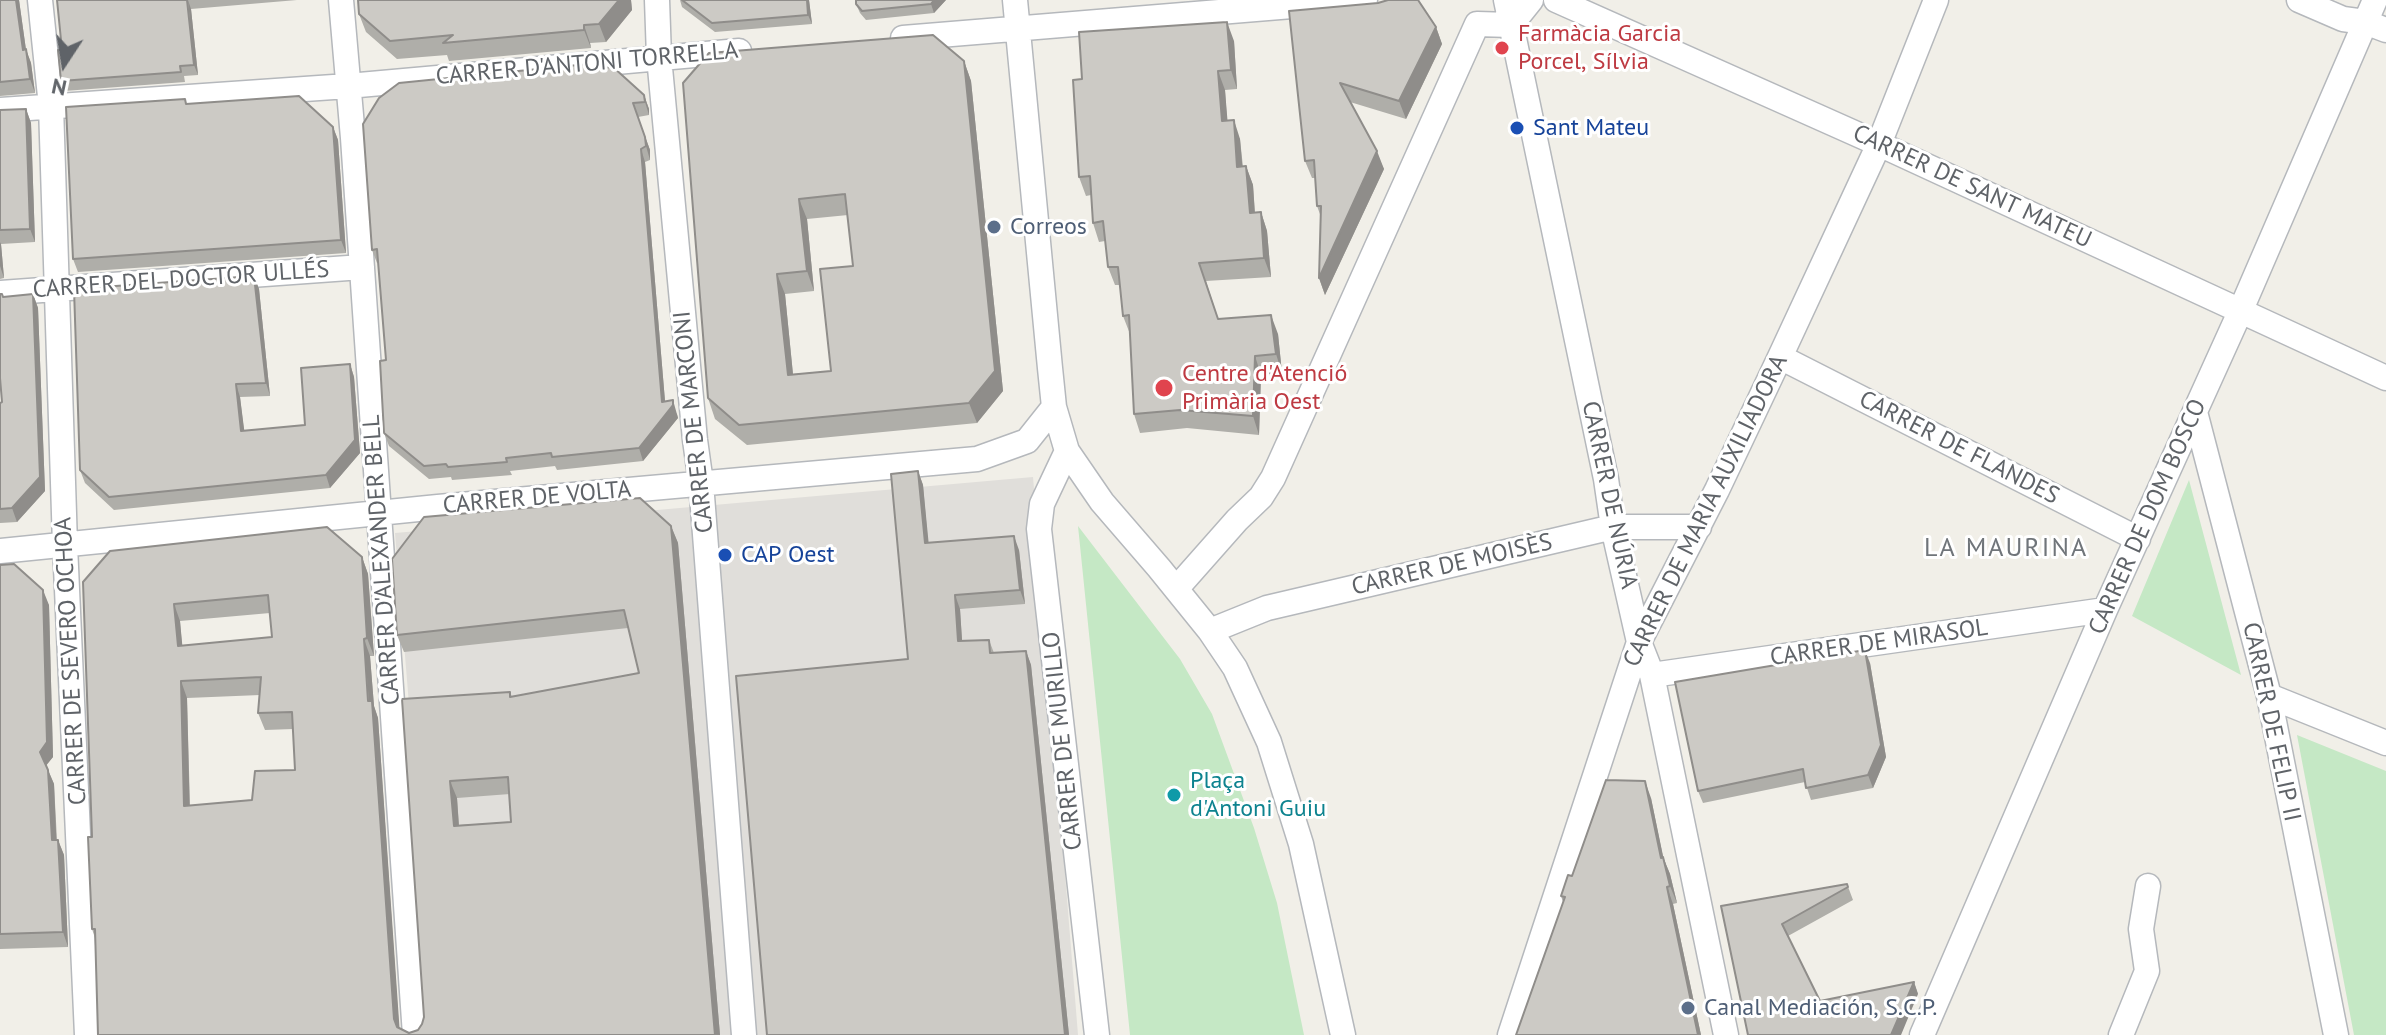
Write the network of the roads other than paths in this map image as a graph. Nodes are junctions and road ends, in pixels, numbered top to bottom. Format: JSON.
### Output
{"nodes":[{"id":1,"x":40,"y":0,"type":"edge"},
{"id":2,"x":341,"y":0,"type":"edge"},
{"id":3,"x":657,"y":0,"type":"edge"},
{"id":4,"x":1015,"y":0,"type":"edge"},
{"id":5,"x":1365,"y":0,"type":"edge"},
{"id":6,"x":1506,"y":0,"type":"edge"},
{"id":7,"x":1531,"y":0,"type":"edge"},
{"id":8,"x":1556,"y":0,"type":"edge"},
{"id":9,"x":1936,"y":0,"type":"edge"},
{"id":10,"x":2299,"y":0,"type":"edge"},
{"id":11,"x":2375,"y":0,"type":"edge"},
{"id":12,"x":1511,"y":25,"type":"junction"},
{"id":13,"x":2376,"y":26,"type":"edge"},
{"id":14,"x":1018,"y":29,"type":"junction"},
{"id":15,"x":880,"y":40,"type":"edge"},
{"id":16,"x":769,"y":49,"type":"edge"},
{"id":17,"x":659,"y":57,"type":"junction"},
{"id":18,"x":348,"y":86,"type":"junction"},
{"id":19,"x":51,"y":106,"type":"junction"},
{"id":20,"x":0,"y":110,"type":"edge"},
{"id":21,"x":1879,"y":144,"type":"junction"},
{"id":22,"x":362,"y":267,"type":"junction"},
{"id":23,"x":58,"y":287,"type":"junction"},
{"id":24,"x":0,"y":293,"type":"edge"},
{"id":25,"x":2240,"y":312,"type":"junction"},
{"id":26,"x":1780,"y":357,"type":"junction"},
{"id":27,"x":2386,"y":378,"type":"edge"},
{"id":28,"x":1054,"y":407,"type":"junction"},
{"id":29,"x":2195,"y":412,"type":"junction"},
{"id":30,"x":1067,"y":451,"type":"junction"},
{"id":31,"x":701,"y":483,"type":"junction"},
{"id":32,"x":377,"y":513,"type":"junction"},
{"id":33,"x":1613,"y":527,"type":"junction"},
{"id":34,"x":1699,"y":527,"type":"junction"},
{"id":35,"x":2138,"y":539,"type":"junction"},
{"id":36,"x":65,"y":545,"type":"junction"},
{"id":37,"x":0,"y":551,"type":"edge"},
{"id":38,"x":1176,"y":589,"type":"junction"},
{"id":39,"x":2105,"y":610,"type":"junction"},
{"id":40,"x":1210,"y":631,"type":"junction"},
{"id":41,"x":1639,"y":642,"type":"junction"},
{"id":42,"x":1652,"y":675,"type":"junction"},
{"id":43,"x":2269,"y":696,"type":"junction"},
{"id":44,"x":2386,"y":743,"type":"edge"},
{"id":45,"x":2148,"y":886,"type":"dead end"},
{"id":46,"x":87,"y":1035,"type":"edge"},
{"id":47,"x":415,"y":1035,"type":"edge"},
{"id":48,"x":744,"y":1035,"type":"edge"},
{"id":49,"x":1097,"y":1035,"type":"edge"},
{"id":50,"x":1343,"y":1035,"type":"edge"},
{"id":51,"x":1510,"y":1035,"type":"edge"},
{"id":52,"x":1726,"y":1035,"type":"edge"},
{"id":53,"x":1922,"y":1035,"type":"edge"},
{"id":54,"x":2121,"y":1035,"type":"edge"},
{"id":55,"x":2336,"y":1035,"type":"edge"}],
"edges":[{"from":1,"to":19,"type":"street","name":"CARRER DE SEVERO OCHOA"},
{"from":2,"to":18,"type":"street","name":"CARRER D'ALEXANDER BELL"},
{"from":3,"to":17,"type":"street","name":"CARRER DE MARCONI"},
{"from":4,"to":14,"type":"street"},
{"from":5,"to":14,"type":"street"},
{"from":6,"to":12,"type":"street","name":"CARRER DE NÚRIA"},
{"from":7,"to":12,"type":"street"},
{"from":8,"to":21,"type":"street","name":"CARRER DE SANT MATEU"},
{"from":9,"to":21,"type":"street","name":"CARRER DE MARIA AUXILIADORA"},
{"from":10,"to":13,"type":"street"},
{"from":11,"to":13,"type":"street","name":"CARRER DE DOM BOSCO"},
{"from":12,"to":33,"type":"street","name":"CARRER DE NÚRIA"},
{"from":12,"to":38,"type":"street"},
{"from":13,"to":25,"type":"street","name":"CARRER DE DOM BOSCO"},
{"from":14,"to":15,"type":"street"},
{"from":14,"to":28,"type":"street"},
{"from":16,"to":17,"type":"street","name":"CARRER D'ANTONI TORRELLA"},
{"from":17,"to":18,"type":"street","name":"CARRER D'ANTONI TORRELLA"},
{"from":17,"to":31,"type":"street","name":"CARRER DE MARCONI"},
{"from":18,"to":19,"type":"street","name":"CARRER D'ANTONI TORRELLA"},
{"from":18,"to":22,"type":"street","name":"CARRER D'ALEXANDER BELL"},
{"from":19,"to":20,"type":"street","name":"CARRER D'ANTONI TORRELLA"},
{"from":19,"to":23,"type":"street","name":"CARRER DE SEVERO OCHOA"},
{"from":21,"to":25,"type":"street","name":"CARRER DE SANT MATEU"},
{"from":21,"to":26,"type":"street","name":"CARRER DE MARIA AUXILIADORA"},
{"from":22,"to":23,"type":"street","name":"CARRER DEL DOCTOR ULLÉS"},
{"from":22,"to":32,"type":"street","name":"CARRER D'ALEXANDER BELL"},
{"from":23,"to":24,"type":"street","name":"CARRER DEL DOCTOR ULLÉS"},
{"from":23,"to":36,"type":"street","name":"CARRER DE SEVERO OCHOA"},
{"from":25,"to":27,"type":"street","name":"CARRER DE SANT MATEU"},
{"from":25,"to":29,"type":"street","name":"CARRER DE DOM BOSCO"},
{"from":26,"to":34,"type":"street","name":"CARRER DE MARIA AUXILIADORA"},
{"from":26,"to":35,"type":"street","name":"CARRER DE FLANDES"},
{"from":28,"to":30,"type":"street"},
{"from":28,"to":31,"type":"street","name":"CARRER DE VOLTA"},
{"from":29,"to":35,"type":"street","name":"CARRER DE DOM BOSCO"},
{"from":29,"to":43,"type":"street","name":"CARRER DE FELIP II"},
{"from":30,"to":38,"type":"street"},
{"from":30,"to":49,"type":"street","name":"CARRER DE MURILLO"},
{"from":31,"to":32,"type":"street","name":"CARRER DE VOLTA"},
{"from":31,"to":48,"type":"street","name":"CARRER DE MARCONI"},
{"from":32,"to":36,"type":"street","name":"CARRER DE VOLTA"},
{"from":32,"to":47,"type":"street","name":"CARRER D'ALEXANDER BELL"},
{"from":33,"to":34,"type":"street","name":"CARRER DE MOISÈS"},
{"from":33,"to":40,"type":"street","name":"CARRER DE MOISÈS"},
{"from":33,"to":41,"type":"street","name":"CARRER DE NÚRIA"},
{"from":34,"to":41,"type":"street","name":"CARRER DE MARIA AUXILIADORA"},
{"from":35,"to":39,"type":"street","name":"CARRER DE DOM BOSCO"},
{"from":36,"to":37,"type":"street","name":"CARRER DE VOLTA"},
{"from":36,"to":46,"type":"street","name":"CARRER DE SEVERO OCHOA"},
{"from":38,"to":40,"type":"street"},
{"from":39,"to":42,"type":"street","name":"CARRER DE MIRASOL"},
{"from":39,"to":53,"type":"street","name":"CARRER DE DOM BOSCO"},
{"from":40,"to":50,"type":"street"},
{"from":41,"to":42,"type":"street","name":"CARRER DE NÚRIA"},
{"from":41,"to":51,"type":"street","name":"CARRER DE MARIA AUXILIADORA"},
{"from":42,"to":52,"type":"street","name":"CARRER DE NÚRIA"},
{"from":43,"to":44,"type":"street"},
{"from":43,"to":55,"type":"street","name":"CARRER DE FELIP II"},
{"from":45,"to":54,"type":"street"}]}
